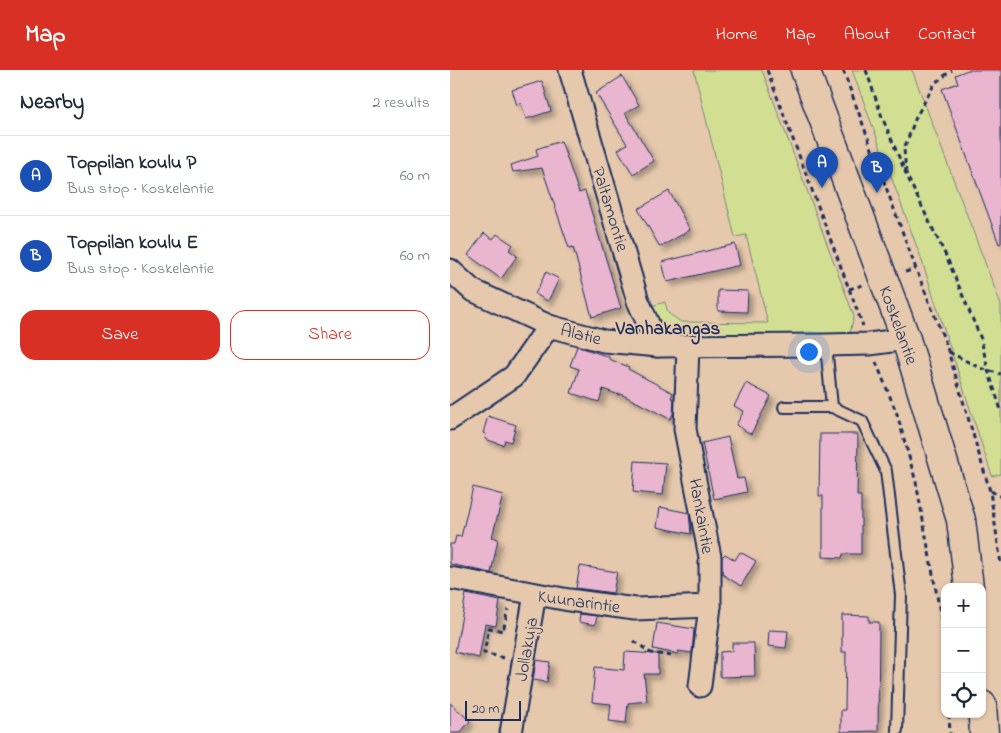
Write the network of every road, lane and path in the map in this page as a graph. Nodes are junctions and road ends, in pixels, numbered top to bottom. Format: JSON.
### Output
{"nodes":[{"id":1,"x":570,"y":70,"type":"edge"},
{"id":2,"x":805,"y":70,"type":"edge"},
{"id":3,"x":843,"y":70,"type":"edge"},
{"id":4,"x":866,"y":70,"type":"edge"},
{"id":5,"x":952,"y":70,"type":"edge"},
{"id":6,"x":906,"y":176,"type":"junction"},
{"id":7,"x":450,"y":270,"type":"edge"},
{"id":8,"x":549,"y":326,"type":"junction"},
{"id":9,"x":906,"y":339,"type":"junction"},
{"id":10,"x":826,"y":345,"type":"junction"},
{"id":11,"x":658,"y":346,"type":"junction"},
{"id":12,"x":688,"y":346,"type":"junction"},
{"id":13,"x":948,"y":352,"type":"junction"},
{"id":14,"x":988,"y":370,"type":"junction"},
{"id":15,"x":1001,"y":374,"type":"edge"},
{"id":16,"x":784,"y":407,"type":"dead end"},
{"id":17,"x":832,"y":407,"type":"junction"},
{"id":18,"x":1001,"y":410,"type":"edge"},
{"id":19,"x":450,"y":419,"type":"edge"},
{"id":20,"x":990,"y":491,"type":"junction"},
{"id":21,"x":1001,"y":497,"type":"edge"},
{"id":22,"x":995,"y":522,"type":"junction"},
{"id":23,"x":1001,"y":522,"type":"edge"},
{"id":24,"x":1001,"y":564,"type":"edge"},
{"id":25,"x":450,"y":578,"type":"edge"},
{"id":26,"x":969,"y":583,"type":"edge"},
{"id":27,"x":535,"y":594,"type":"junction"},
{"id":28,"x":710,"y":606,"type":"junction"},
{"id":29,"x":508,"y":608,"type":"dead end"},
{"id":30,"x":634,"y":642,"type":"dead end"},
{"id":31,"x":672,"y":652,"type":"dead end"},
{"id":32,"x":505,"y":666,"type":"dead end"},
{"id":33,"x":700,"y":686,"type":"dead end"},
{"id":34,"x":949,"y":718,"type":"edge"},
{"id":35,"x":983,"y":718,"type":"edge"},
{"id":36,"x":897,"y":730,"type":"dead end"},
{"id":37,"x":511,"y":733,"type":"edge"},
{"id":38,"x":950,"y":733,"type":"edge"},
{"id":39,"x":984,"y":733,"type":"edge"}],
"edges":[{"from":1,"to":11,"type":"street","name":"Paltamontie"},
{"from":2,"to":9,"type":"main road","name":"Koskelantie"},
{"from":3,"to":13,"type":"path"},
{"from":4,"to":6,"type":"path"},
{"from":5,"to":6,"type":"path"},
{"from":6,"to":14,"type":"path"},
{"from":7,"to":8,"type":"street","name":"Alatie"},
{"from":8,"to":11,"type":"street","name":"Alatie"},
{"from":8,"to":19,"type":"street"},
{"from":9,"to":10,"type":"street","name":"Alatie"},
{"from":9,"to":26,"type":"main road","name":"Koskelantie"},
{"from":10,"to":12,"type":"street","name":"Alatie"},
{"from":10,"to":17,"type":"lane"},
{"from":11,"to":12,"type":"street","name":"Alatie"},
{"from":12,"to":28,"type":"street","name":"Hankaintie"},
{"from":13,"to":14,"type":"path"},
{"from":13,"to":20,"type":"path"},
{"from":14,"to":15,"type":"path"},
{"from":14,"to":18,"type":"path"},
{"from":16,"to":17,"type":"lane"},
{"from":17,"to":36,"type":"lane"},
{"from":20,"to":21,"type":"path"},
{"from":20,"to":22,"type":"path"},
{"from":22,"to":23,"type":"path"},
{"from":22,"to":24,"type":"path"},
{"from":25,"to":27,"type":"street","name":"Kuunarintie"},
{"from":27,"to":28,"type":"street","name":"Kuunarintie"},
{"from":27,"to":37,"type":"street","name":"Jollakuja"},
{"from":28,"to":33,"type":"street","name":"Hankaintie"},
{"from":29,"to":32,"type":"path"},
{"from":30,"to":31,"type":"path"},
{"from":34,"to":38,"type":"path"},
{"from":35,"to":39,"type":"main road"}]}
